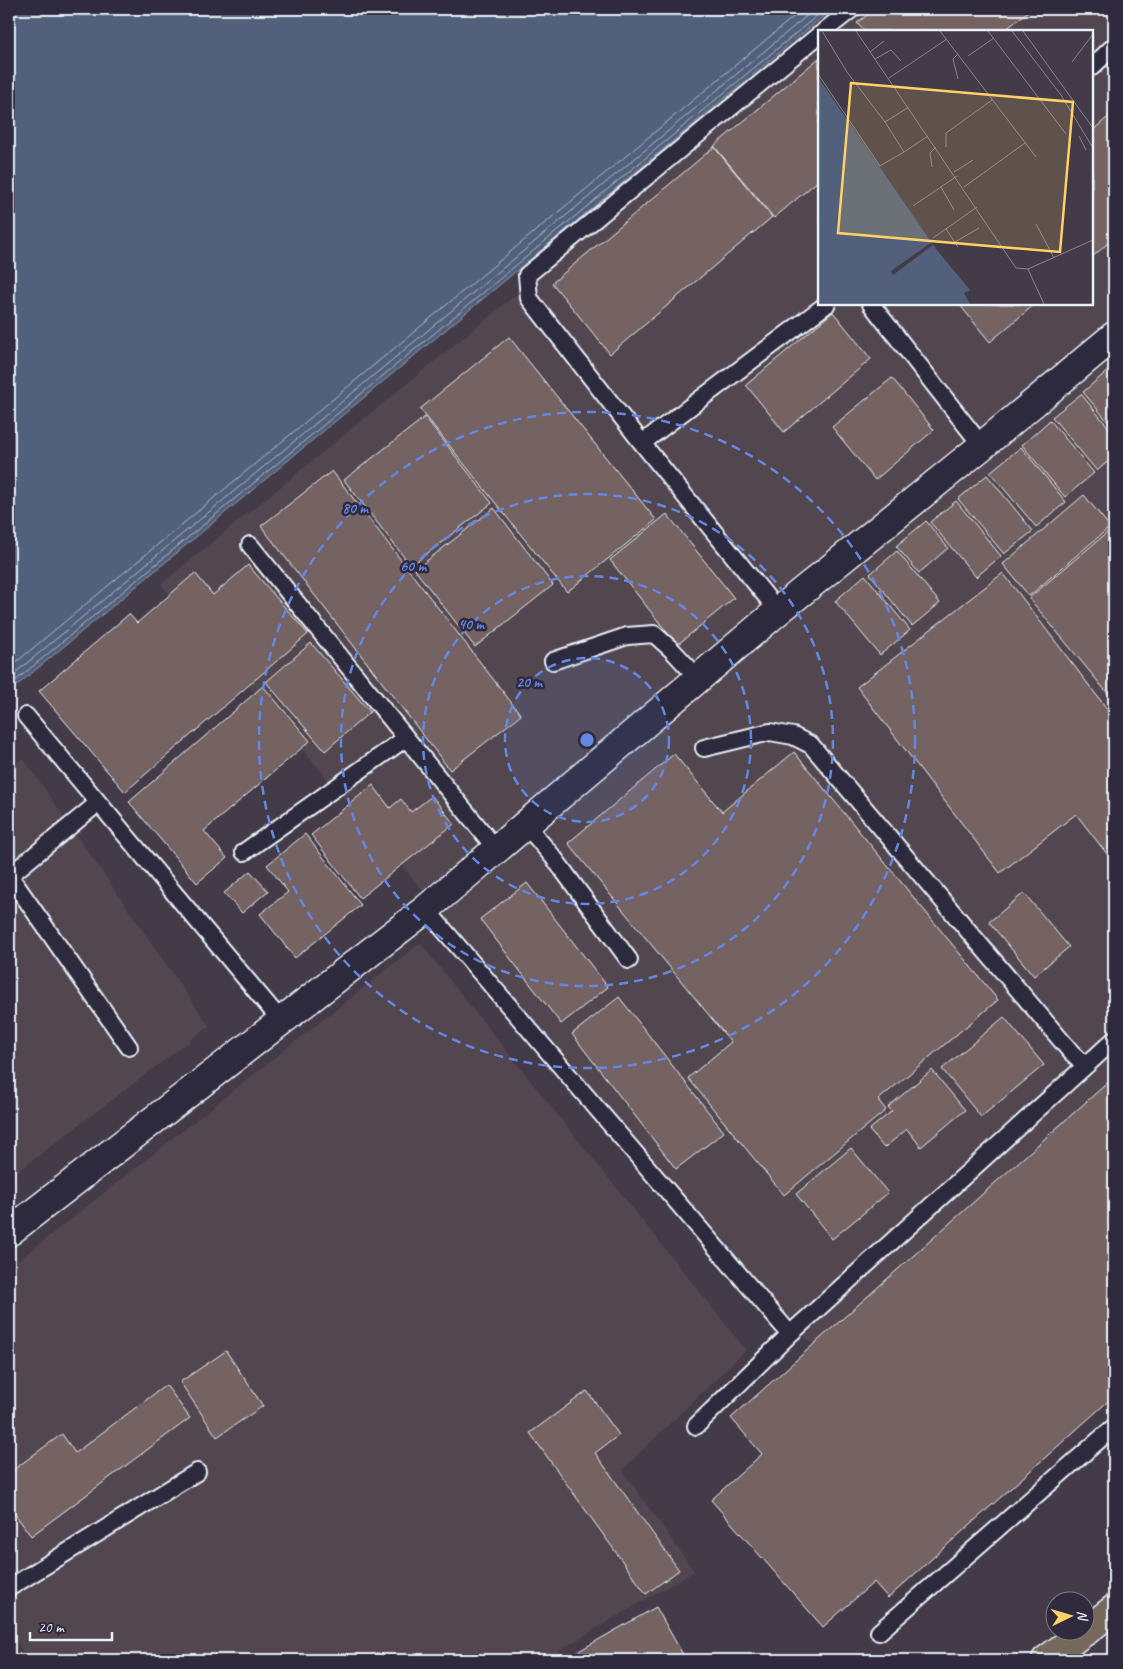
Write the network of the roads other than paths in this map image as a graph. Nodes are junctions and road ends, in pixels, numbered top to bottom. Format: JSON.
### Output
{"nodes":[{"id":1,"x":852,"y":9,"type":"edge"},
{"id":2,"x":825,"y":30,"type":"edge"},
{"id":3,"x":818,"y":36,"type":"edge"},
{"id":4,"x":1114,"y":46,"type":"edge"},
{"id":5,"x":1093,"y":65,"type":"edge"},
{"id":6,"x":826,"y":305,"type":"edge"},
{"id":7,"x":872,"y":305,"type":"edge"},
{"id":8,"x":1114,"y":336,"type":"edge"},
{"id":9,"x":642,"y":443,"type":"junction"},
{"id":10,"x":982,"y":446,"type":"junction"},
{"id":11,"x":250,"y":545,"type":"dead end"},
{"id":12,"x":778,"y":611,"type":"junction"},
{"id":13,"x":553,"y":661,"type":"dead end"},
{"id":14,"x":698,"y":678,"type":"junction"},
{"id":15,"x":26,"y":716,"type":"dead end"},
{"id":16,"x":406,"y":738,"type":"junction"},
{"id":17,"x":704,"y":748,"type":"dead end"},
{"id":18,"x":98,"y":803,"type":"junction"},
{"id":19,"x":525,"y":824,"type":"junction"},
{"id":20,"x":496,"y":849,"type":"junction"},
{"id":21,"x":244,"y":852,"type":"dead end"},
{"id":22,"x":9,"y":876,"type":"edge"},
{"id":23,"x":426,"y":909,"type":"junction"},
{"id":24,"x":629,"y":960,"type":"dead end"},
{"id":25,"x":282,"y":1022,"type":"junction"},
{"id":26,"x":1114,"y":1040,"type":"edge"},
{"id":27,"x":129,"y":1047,"type":"dead end"},
{"id":28,"x":1085,"y":1065,"type":"junction"},
{"id":29,"x":9,"y":1232,"type":"edge"},
{"id":30,"x":790,"y":1334,"type":"junction"},
{"id":31,"x":696,"y":1426,"type":"dead end"},
{"id":32,"x":1114,"y":1427,"type":"edge"},
{"id":33,"x":197,"y":1472,"type":"dead end"},
{"id":34,"x":9,"y":1588,"type":"edge"},
{"id":35,"x":1114,"y":1609,"type":"edge"},
{"id":36,"x":1096,"y":1623,"type":"edge"},
{"id":37,"x":879,"y":1632,"type":"dead end"},
{"id":38,"x":1070,"y":1642,"type":"edge"},
{"id":39,"x":1046,"y":1660,"type":"edge"}],
"edges":[{"from":1,"to":2,"type":"lane"},
{"from":3,"to":9,"type":"lane"},
{"from":4,"to":5,"type":"lane"},
{"from":6,"to":9,"type":"lane"},
{"from":7,"to":10,"type":"lane"},
{"from":8,"to":10,"type":"street"},
{"from":9,"to":12,"type":"lane"},
{"from":10,"to":12,"type":"street"},
{"from":11,"to":16,"type":"lane"},
{"from":12,"to":14,"type":"street"},
{"from":13,"to":14,"type":"lane"},
{"from":14,"to":19,"type":"street"},
{"from":15,"to":18,"type":"lane"},
{"from":16,"to":20,"type":"lane"},
{"from":16,"to":21,"type":"lane"},
{"from":17,"to":28,"type":"lane"},
{"from":18,"to":22,"type":"lane"},
{"from":18,"to":25,"type":"lane"},
{"from":19,"to":20,"type":"street"},
{"from":19,"to":24,"type":"lane"},
{"from":20,"to":23,"type":"street"},
{"from":22,"to":27,"type":"lane"},
{"from":23,"to":25,"type":"street"},
{"from":23,"to":30,"type":"lane"},
{"from":25,"to":29,"type":"street"},
{"from":26,"to":28,"type":"lane"},
{"from":28,"to":30,"type":"lane"},
{"from":30,"to":31,"type":"lane"},
{"from":32,"to":37,"type":"lane"},
{"from":33,"to":34,"type":"lane"},
{"from":35,"to":36,"type":"highway"},
{"from":38,"to":39,"type":"highway"}]}
